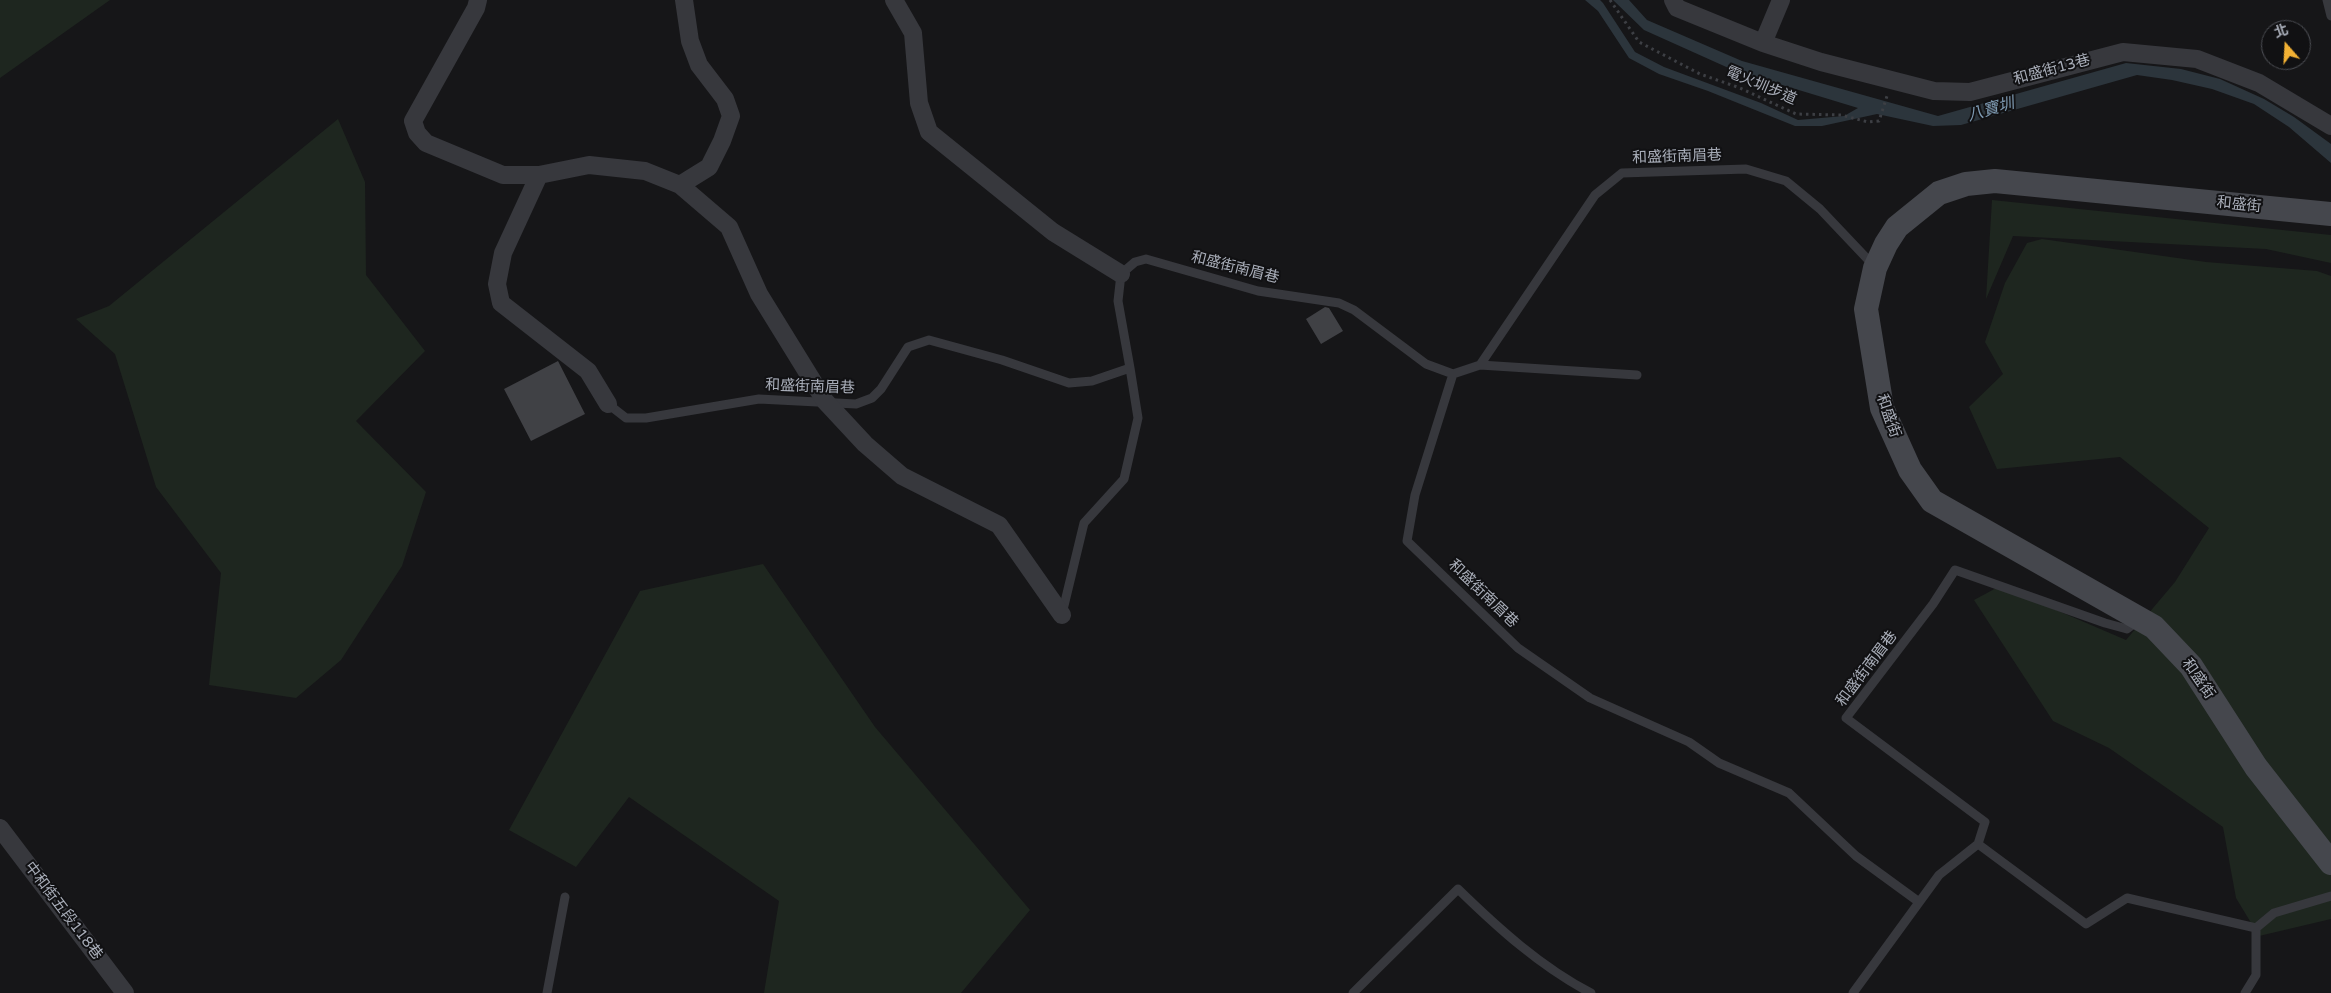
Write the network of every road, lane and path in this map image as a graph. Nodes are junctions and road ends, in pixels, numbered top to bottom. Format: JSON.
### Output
{"nodes":[{"id":1,"x":478,"y":0,"type":"edge"},
{"id":2,"x":684,"y":0,"type":"edge"},
{"id":3,"x":894,"y":0,"type":"edge"},
{"id":4,"x":1610,"y":0,"type":"edge"},
{"id":5,"x":1673,"y":0,"type":"edge"},
{"id":6,"x":1782,"y":0,"type":"edge"},
{"id":7,"x":2328,"y":0,"type":"edge"},
{"id":8,"x":2331,"y":16,"type":"edge"},
{"id":9,"x":1763,"y":43,"type":"junction"},
{"id":10,"x":1895,"y":97,"type":"dead end"},
{"id":11,"x":2331,"y":126,"type":"edge"},
{"id":12,"x":539,"y":175,"type":"junction"},
{"id":13,"x":680,"y":185,"type":"junction"},
{"id":14,"x":2331,"y":214,"type":"edge"},
{"id":15,"x":1876,"y":268,"type":"junction"},
{"id":16,"x":1121,"y":274,"type":"junction"},
{"id":17,"x":1480,"y":365,"type":"junction"},
{"id":18,"x":1130,"y":368,"type":"junction"},
{"id":19,"x":1453,"y":374,"type":"junction"},
{"id":20,"x":1637,"y":375,"type":"dead end"},
{"id":21,"x":825,"y":401,"type":"junction"},
{"id":22,"x":608,"y":404,"type":"joint"},
{"id":23,"x":1062,"y":615,"type":"joint"},
{"id":24,"x":2141,"y":619,"type":"junction"},
{"id":25,"x":0,"y":828,"type":"edge"},
{"id":26,"x":1978,"y":844,"type":"junction"},
{"id":27,"x":2331,"y":863,"type":"edge"},
{"id":28,"x":2331,"y":896,"type":"edge"},
{"id":29,"x":565,"y":897,"type":"dead end"},
{"id":30,"x":1919,"y":902,"type":"junction"},
{"id":31,"x":2256,"y":928,"type":"junction"},
{"id":32,"x":125,"y":993,"type":"edge"},
{"id":33,"x":548,"y":993,"type":"edge"},
{"id":34,"x":1353,"y":993,"type":"edge"},
{"id":35,"x":1591,"y":993,"type":"edge"},
{"id":36,"x":1853,"y":993,"type":"edge"},
{"id":37,"x":2246,"y":993,"type":"edge"}],
"edges":[{"from":1,"to":12,"type":"street"},
{"from":2,"to":13,"type":"street"},
{"from":3,"to":16,"type":"street"},
{"from":4,"to":10,"type":"path","name":"電火圳步道"},
{"from":5,"to":9,"type":"street","name":"和盛街13巷"},
{"from":6,"to":9,"type":"street"},
{"from":7,"to":8,"type":"lane"},
{"from":9,"to":11,"type":"street","name":"和盛街13巷"},
{"from":12,"to":13,"type":"street"},
{"from":12,"to":22,"type":"street"},
{"from":13,"to":21,"type":"street"},
{"from":14,"to":15,"type":"main road","name":"和盛街"},
{"from":15,"to":17,"type":"lane","name":"和盛街南眉巷"},
{"from":15,"to":24,"type":"main road","name":"和盛街"},
{"from":16,"to":18,"type":"lane"},
{"from":16,"to":19,"type":"lane","name":"和盛街南眉巷"},
{"from":17,"to":19,"type":"lane"},
{"from":17,"to":20,"type":"lane"},
{"from":18,"to":21,"type":"lane","name":"和盛街南眉巷"},
{"from":18,"to":23,"type":"lane"},
{"from":19,"to":30,"type":"lane","name":"和盛街南眉巷"},
{"from":21,"to":22,"type":"lane","name":"和盛街南眉巷"},
{"from":21,"to":23,"type":"street"},
{"from":24,"to":26,"type":"lane","name":"和盛街南眉巷"},
{"from":24,"to":27,"type":"main road","name":"和盛街"},
{"from":25,"to":32,"type":"street","name":"中和街五段118巷"},
{"from":26,"to":30,"type":"lane"},
{"from":26,"to":31,"type":"lane"},
{"from":28,"to":31,"type":"lane"},
{"from":29,"to":33,"type":"lane"},
{"from":30,"to":36,"type":"lane"},
{"from":31,"to":37,"type":"lane"},
{"from":34,"to":35,"type":"lane"}]}
